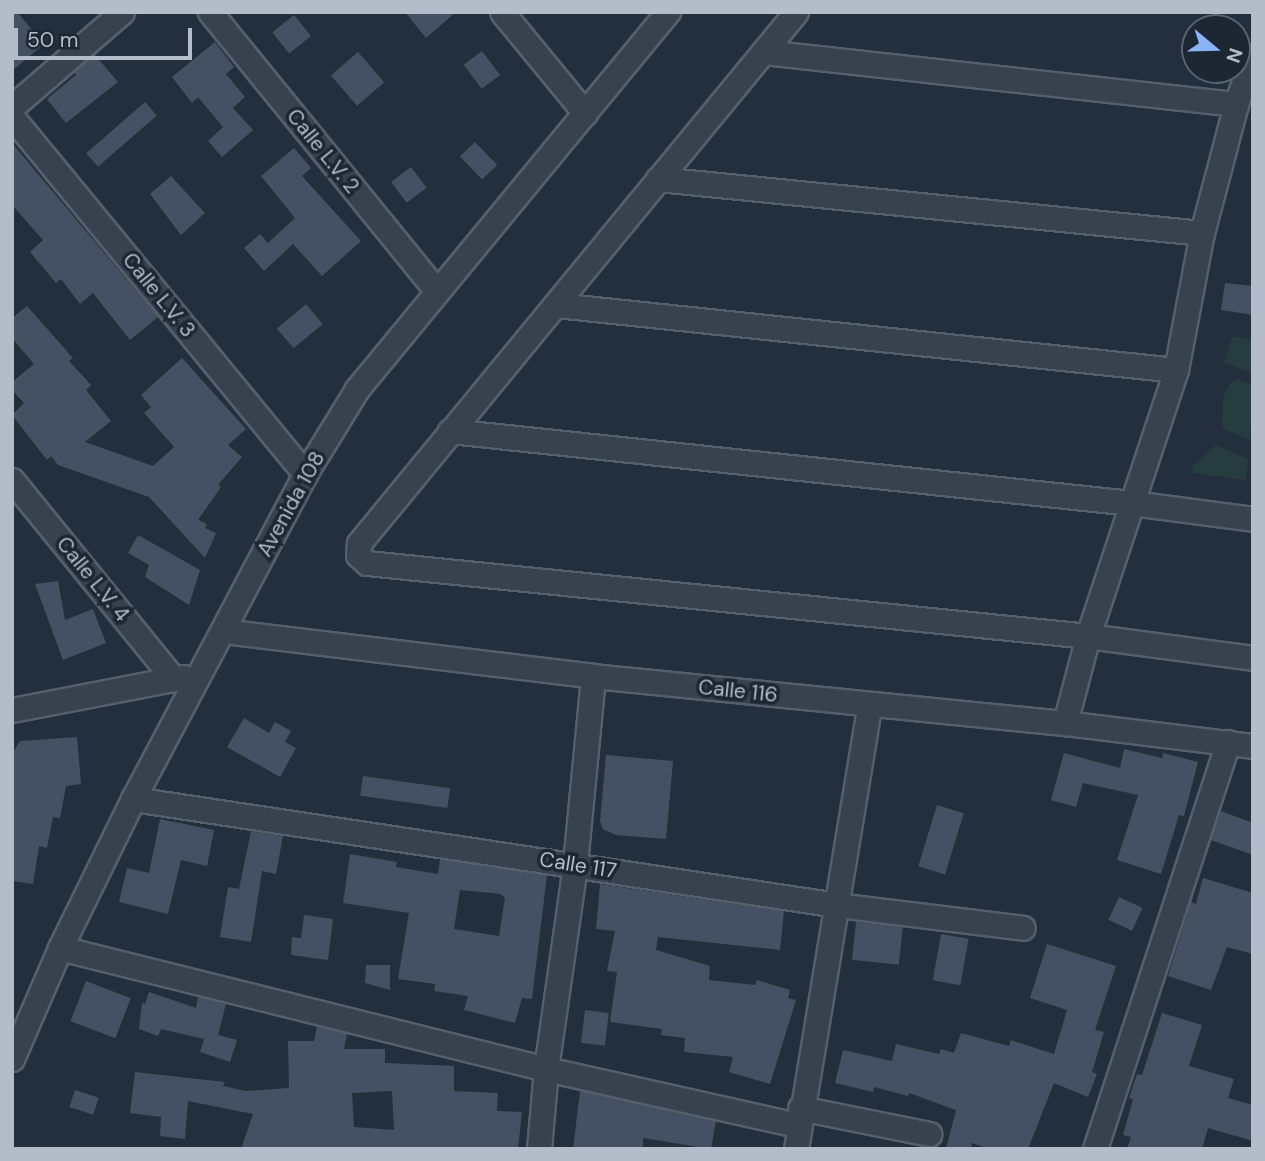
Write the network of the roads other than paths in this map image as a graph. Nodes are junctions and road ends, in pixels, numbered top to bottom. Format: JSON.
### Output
{"nodes":[{"id":1,"x":122,"y":12,"type":"edge"},
{"id":2,"x":210,"y":12,"type":"edge"},
{"id":3,"x":502,"y":12,"type":"edge"},
{"id":4,"x":668,"y":12,"type":"edge"},
{"id":5,"x":796,"y":12,"type":"edge"},
{"id":6,"x":764,"y":52,"type":"junction"},
{"id":7,"x":1253,"y":56,"type":"edge"},
{"id":8,"x":1236,"y":104,"type":"junction"},
{"id":9,"x":12,"y":107,"type":"edge"},
{"id":10,"x":585,"y":113,"type":"junction"},
{"id":11,"x":12,"y":117,"type":"edge"},
{"id":12,"x":659,"y":179,"type":"junction"},
{"id":13,"x":1202,"y":233,"type":"junction"},
{"id":14,"x":436,"y":290,"type":"junction"},
{"id":15,"x":556,"y":304,"type":"junction"},
{"id":16,"x":1175,"y":370,"type":"junction"},
{"id":17,"x":450,"y":431,"type":"junction"},
{"id":18,"x":305,"y":474,"type":"junction"},
{"id":19,"x":12,"y":480,"type":"edge"},
{"id":20,"x":1132,"y":503,"type":"junction"},
{"id":21,"x":1253,"y":519,"type":"edge"},
{"id":22,"x":223,"y":631,"type":"junction"},
{"id":23,"x":1088,"y":636,"type":"junction"},
{"id":24,"x":1253,"y":658,"type":"edge"},
{"id":25,"x":200,"y":674,"type":"junction"},
{"id":26,"x":593,"y":676,"type":"junction"},
{"id":27,"x":174,"y":678,"type":"junction"},
{"id":28,"x":869,"y":706,"type":"junction"},
{"id":29,"x":12,"y":710,"type":"edge"},
{"id":30,"x":1065,"y":723,"type":"junction"},
{"id":31,"x":1228,"y":742,"type":"junction"},
{"id":32,"x":1253,"y":746,"type":"edge"},
{"id":33,"x":133,"y":799,"type":"junction"},
{"id":34,"x":575,"y":864,"type":"junction"},
{"id":35,"x":837,"y":905,"type":"junction"},
{"id":36,"x":1023,"y":928,"type":"dead end"},
{"id":37,"x":60,"y":948,"type":"junction"},
{"id":38,"x":12,"y":1059,"type":"edge"},
{"id":39,"x":546,"y":1069,"type":"junction"},
{"id":40,"x":799,"y":1116,"type":"junction"},
{"id":41,"x":929,"y":1134,"type":"dead end"},
{"id":42,"x":539,"y":1149,"type":"edge"},
{"id":43,"x":796,"y":1149,"type":"edge"},
{"id":44,"x":1095,"y":1149,"type":"edge"}],
"edges":[{"from":1,"to":9,"type":"street"},
{"from":2,"to":14,"type":"street","name":"Calle L.V. 2"},
{"from":3,"to":10,"type":"street"},
{"from":4,"to":10,"type":"street","name":"Avenida 108"},
{"from":5,"to":6,"type":"street"},
{"from":6,"to":8,"type":"street"},
{"from":6,"to":12,"type":"street"},
{"from":7,"to":8,"type":"street"},
{"from":8,"to":13,"type":"street"},
{"from":10,"to":14,"type":"street","name":"Avenida 108"},
{"from":11,"to":18,"type":"street","name":"Calle L.V. 3"},
{"from":12,"to":13,"type":"street"},
{"from":12,"to":15,"type":"street"},
{"from":13,"to":16,"type":"street"},
{"from":14,"to":18,"type":"street","name":"Avenida 108"},
{"from":15,"to":16,"type":"street"},
{"from":15,"to":17,"type":"street"},
{"from":16,"to":20,"type":"street"},
{"from":17,"to":20,"type":"street"},
{"from":17,"to":23,"type":"street"},
{"from":18,"to":22,"type":"street","name":"Avenida 108"},
{"from":19,"to":27,"type":"street","name":"Calle L.V. 4"},
{"from":20,"to":21,"type":"street"},
{"from":20,"to":23,"type":"street"},
{"from":22,"to":25,"type":"street","name":"Avenida 108"},
{"from":22,"to":26,"type":"street","name":"Calle 116"},
{"from":23,"to":24,"type":"street"},
{"from":23,"to":30,"type":"street"},
{"from":25,"to":27,"type":"street"},
{"from":25,"to":33,"type":"street","name":"Avenida 108"},
{"from":26,"to":28,"type":"street","name":"Calle 116"},
{"from":26,"to":34,"type":"street"},
{"from":27,"to":29,"type":"street"},
{"from":28,"to":30,"type":"street","name":"Calle 116"},
{"from":28,"to":35,"type":"street"},
{"from":30,"to":31,"type":"street","name":"Calle 116"},
{"from":31,"to":32,"type":"street","name":"Calle 116"},
{"from":31,"to":44,"type":"street"},
{"from":33,"to":34,"type":"street","name":"Calle 117"},
{"from":33,"to":37,"type":"street","name":"Avenida 108"},
{"from":34,"to":35,"type":"street","name":"Calle 117"},
{"from":34,"to":39,"type":"street"},
{"from":35,"to":36,"type":"street","name":"Calle 117"},
{"from":35,"to":40,"type":"street"},
{"from":37,"to":38,"type":"street","name":"Avenida 108"},
{"from":37,"to":39,"type":"street"},
{"from":39,"to":40,"type":"street"},
{"from":39,"to":42,"type":"street"},
{"from":40,"to":41,"type":"street"},
{"from":40,"to":43,"type":"street"}]}
